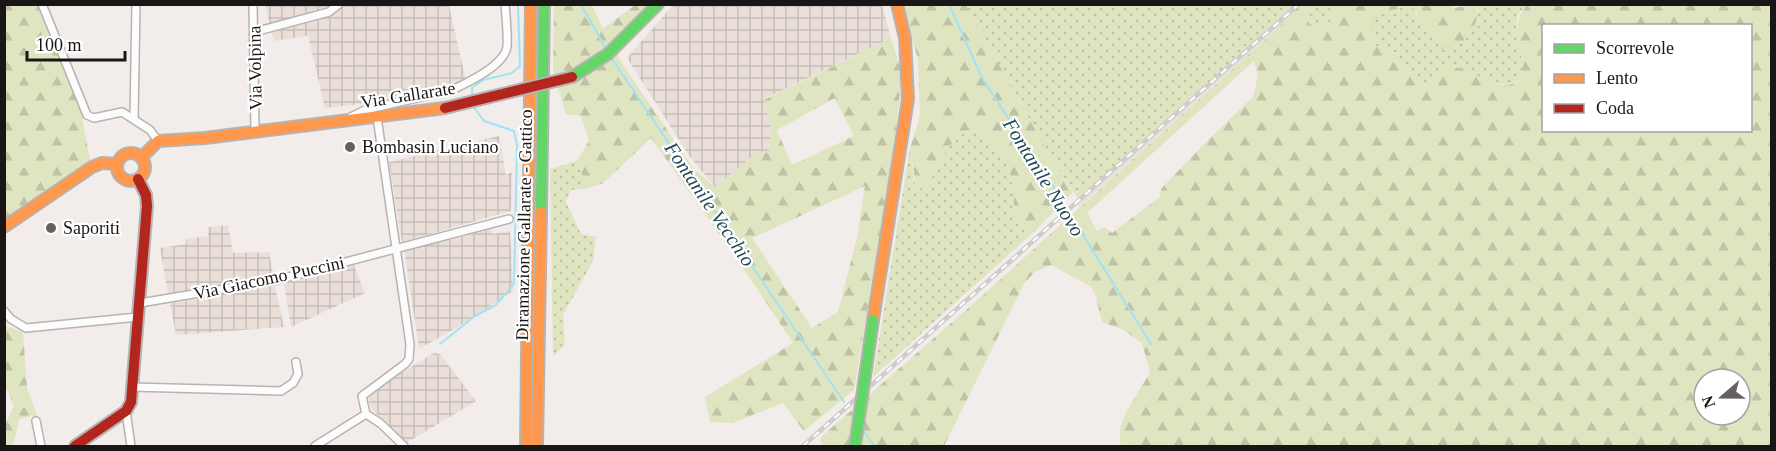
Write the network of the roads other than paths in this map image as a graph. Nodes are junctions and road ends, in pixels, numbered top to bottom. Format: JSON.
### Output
{"nodes":[{"id":1,"x":42,"y":4,"type":"edge"},
{"id":2,"x":136,"y":4,"type":"edge"},
{"id":3,"x":254,"y":4,"type":"edge"},
{"id":4,"x":339,"y":4,"type":"edge"},
{"id":5,"x":505,"y":4,"type":"edge"},
{"id":6,"x":531,"y":4,"type":"edge"},
{"id":7,"x":544,"y":4,"type":"edge"},
{"id":8,"x":658,"y":4,"type":"edge"},
{"id":9,"x":897,"y":4,"type":"edge"},
{"id":10,"x":254,"y":32,"type":"junction"},
{"id":11,"x":378,"y":117,"type":"junction"},
{"id":12,"x":134,"y":119,"type":"junction"},
{"id":13,"x":338,"y":122,"type":"junction"},
{"id":14,"x":255,"y":131,"type":"junction"},
{"id":15,"x":158,"y":141,"type":"junction"},
{"id":16,"x":141,"y":158,"type":"junction"},
{"id":17,"x":117,"y":164,"type":"junction"},
{"id":18,"x":138,"y":178,"type":"junction"},
{"id":19,"x":509,"y":219,"type":"dead end"},
{"id":20,"x":4,"y":227,"type":"edge"},
{"id":21,"x":397,"y":248,"type":"junction"},
{"id":22,"x":140,"y":303,"type":"junction"},
{"id":23,"x":4,"y":310,"type":"edge"},
{"id":24,"x":138,"y":317,"type":"junction"},
{"id":25,"x":296,"y":362,"type":"dead end"},
{"id":26,"x":132,"y":387,"type":"junction"},
{"id":27,"x":126,"y":411,"type":"junction"},
{"id":28,"x":366,"y":414,"type":"junction"},
{"id":29,"x":36,"y":421,"type":"dead end"},
{"id":30,"x":41,"y":447,"type":"edge"},
{"id":31,"x":75,"y":447,"type":"edge"},
{"id":32,"x":131,"y":447,"type":"edge"},
{"id":33,"x":315,"y":447,"type":"edge"},
{"id":34,"x":404,"y":447,"type":"edge"},
{"id":35,"x":526,"y":447,"type":"edge"},
{"id":36,"x":537,"y":447,"type":"edge"},
{"id":37,"x":855,"y":447,"type":"edge"}],
"edges":[{"from":1,"to":12,"type":"street"},
{"from":2,"to":12,"type":"street"},
{"from":3,"to":10,"type":"street","name":"Via Volpina"},
{"from":4,"to":10,"type":"street"},
{"from":5,"to":13,"type":"street"},
{"from":6,"to":35,"type":"main road","name":"Diramazione Gallarate - Gattico"},
{"from":7,"to":36,"type":"main road","name":"Diramazione Gallarate - Gattico"},
{"from":8,"to":11,"type":"main road","name":"Via Gallarate","bridge":true},
{"from":9,"to":37,"type":"main road","bridge":true},
{"from":10,"to":14,"type":"street","name":"Via Volpina"},
{"from":11,"to":13,"type":"main road","name":"Via Gallarate"},
{"from":11,"to":21,"type":"street"},
{"from":12,"to":15,"type":"street"},
{"from":13,"to":14,"type":"main road","name":"Via Gallarate"},
{"from":14,"to":15,"type":"main road","name":"Via Gallarate"},
{"from":15,"to":16,"type":"main road"},
{"from":16,"to":17,"type":"main road"},
{"from":16,"to":18,"type":"main road"},
{"from":17,"to":18,"type":"main road"},
{"from":17,"to":20,"type":"main road"},
{"from":18,"to":22,"type":"main road"},
{"from":19,"to":21,"type":"street","name":"Via Giacomo Puccini"},
{"from":21,"to":22,"type":"street","name":"Via Giacomo Puccini"},
{"from":21,"to":28,"type":"street"},
{"from":22,"to":24,"type":"main road"},
{"from":23,"to":24,"type":"street"},
{"from":24,"to":26,"type":"main road"},
{"from":25,"to":26,"type":"street"},
{"from":26,"to":27,"type":"main road"},
{"from":27,"to":31,"type":"main road"},
{"from":27,"to":32,"type":"street"},
{"from":28,"to":33,"type":"street"},
{"from":28,"to":34,"type":"street"},
{"from":29,"to":30,"type":"street"}]}
